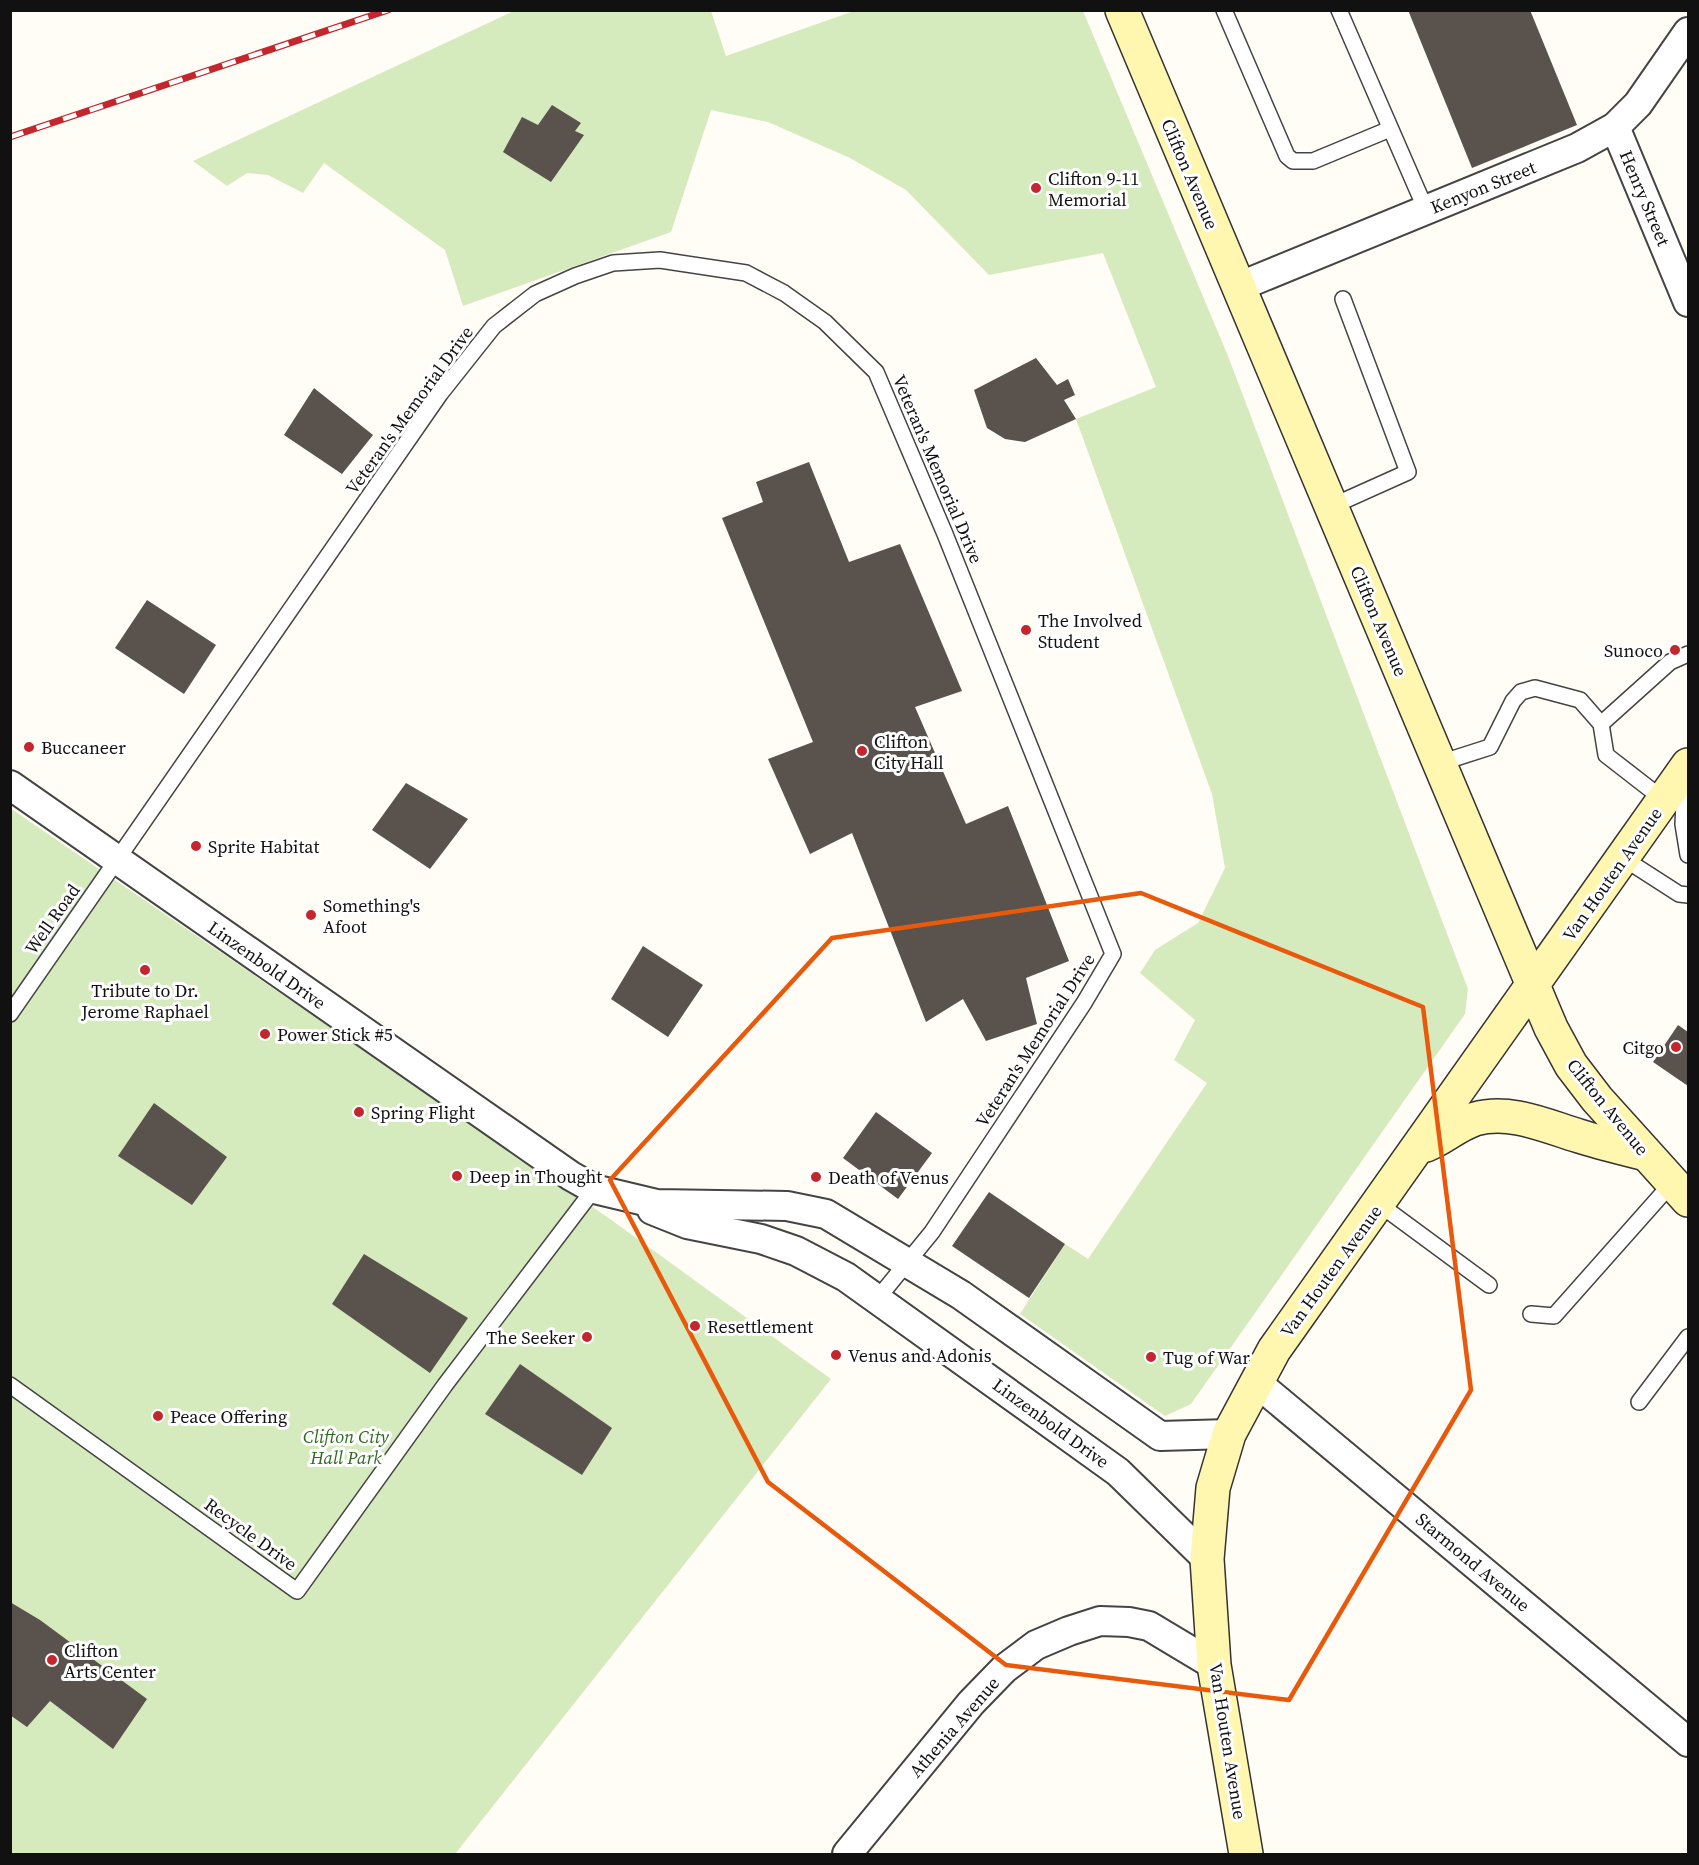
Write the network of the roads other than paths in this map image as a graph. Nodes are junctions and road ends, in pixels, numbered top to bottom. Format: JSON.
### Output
{"nodes":[{"id":1,"x":1122,"y":10,"type":"edge"},
{"id":2,"x":1224,"y":10,"type":"edge"},
{"id":3,"x":1339,"y":10,"type":"edge"},
{"id":4,"x":1689,"y":32,"type":"edge"},
{"id":5,"x":1615,"y":128,"type":"junction"},
{"id":6,"x":1390,"y":129,"type":"junction"},
{"id":7,"x":1426,"y":210,"type":"junction"},
{"id":8,"x":1238,"y":287,"type":"junction"},
{"id":9,"x":1343,"y":299,"type":"dead end"},
{"id":10,"x":1689,"y":302,"type":"edge"},
{"id":11,"x":1330,"y":507,"type":"junction"},
{"id":12,"x":1689,"y":654,"type":"edge"},
{"id":13,"x":1601,"y":724,"type":"junction"},
{"id":14,"x":1440,"y":763,"type":"junction"},
{"id":15,"x":1687,"y":767,"type":"edge"},
{"id":16,"x":10,"y":785,"type":"edge"},
{"id":17,"x":1664,"y":800,"type":"junction"},
{"id":18,"x":1689,"y":855,"type":"edge"},
{"id":19,"x":1623,"y":858,"type":"junction"},
{"id":20,"x":111,"y":868,"type":"junction"},
{"id":21,"x":1689,"y":895,"type":"edge"},
{"id":22,"x":1534,"y":984,"type":"junction"},
{"id":23,"x":10,"y":1014,"type":"edge"},
{"id":24,"x":1419,"y":1148,"type":"junction"},
{"id":25,"x":1646,"y":1154,"type":"junction"},
{"id":26,"x":605,"y":1192,"type":"junction"},
{"id":27,"x":1680,"y":1192,"type":"edge"},
{"id":28,"x":1379,"y":1204,"type":"junction"},
{"id":29,"x":907,"y":1263,"type":"junction"},
{"id":30,"x":1489,"y":1285,"type":"dead end"},
{"id":31,"x":878,"y":1298,"type":"junction"},
{"id":32,"x":1531,"y":1314,"type":"dead end"},
{"id":33,"x":1689,"y":1337,"type":"edge"},
{"id":34,"x":1257,"y":1383,"type":"junction"},
{"id":35,"x":10,"y":1385,"type":"edge"},
{"id":36,"x":1639,"y":1402,"type":"dead end"},
{"id":37,"x":1229,"y":1434,"type":"junction"},
{"id":38,"x":1207,"y":1559,"type":"junction"},
{"id":39,"x":1214,"y":1665,"type":"junction"},
{"id":40,"x":1689,"y":1742,"type":"edge"},
{"id":41,"x":847,"y":1854,"type":"edge"},
{"id":42,"x":1246,"y":1854,"type":"edge"}],
"edges":[{"from":1,"to":8,"type":"main road","name":"Clifton Avenue"},
{"from":2,"to":6,"type":"lane"},
{"from":3,"to":6,"type":"lane"},
{"from":4,"to":5,"type":"street","name":"Kenyon Street"},
{"from":5,"to":7,"type":"street","name":"Kenyon Street"},
{"from":5,"to":10,"type":"street","name":"Henry Street"},
{"from":6,"to":7,"type":"lane"},
{"from":7,"to":8,"type":"street","name":"Kenyon Street"},
{"from":8,"to":11,"type":"main road","name":"Clifton Avenue"},
{"from":9,"to":11,"type":"lane"},
{"from":11,"to":14,"type":"main road","name":"Clifton Avenue"},
{"from":12,"to":13,"type":"lane"},
{"from":13,"to":14,"type":"lane"},
{"from":13,"to":17,"type":"lane"},
{"from":14,"to":22,"type":"main road","name":"Clifton Avenue"},
{"from":15,"to":17,"type":"main road","name":"Van Houten Avenue"},
{"from":15,"to":18,"type":"lane"},
{"from":16,"to":20,"type":"street","name":"Linzenbold Drive"},
{"from":17,"to":19,"type":"main road","name":"Van Houten Avenue"},
{"from":19,"to":21,"type":"lane"},
{"from":19,"to":22,"type":"main road","name":"Van Houten Avenue"},
{"from":20,"to":23,"type":"lane","name":"Well Road"},
{"from":20,"to":26,"type":"street","name":"Linzenbold Drive"},
{"from":20,"to":29,"type":"lane","name":"Veteran's Memorial Drive"},
{"from":22,"to":24,"type":"main road","name":"Van Houten Avenue"},
{"from":22,"to":25,"type":"main road","name":"Clifton Avenue"},
{"from":24,"to":25,"type":"main road"},
{"from":24,"to":28,"type":"main road","name":"Van Houten Avenue"},
{"from":25,"to":27,"type":"main road","name":"Clifton Avenue"},
{"from":26,"to":29,"type":"street","name":"Linzenbold Drive"},
{"from":26,"to":31,"type":"street","name":"Linzenbold Drive"},
{"from":26,"to":35,"type":"lane","name":"Recycle Drive"},
{"from":27,"to":32,"type":"lane"},
{"from":28,"to":30,"type":"lane"},
{"from":28,"to":34,"type":"main road","name":"Van Houten Avenue"},
{"from":29,"to":31,"type":"lane","name":"Veteran's Memorial Drive"},
{"from":29,"to":37,"type":"street","name":"Linzenbold Drive"},
{"from":31,"to":38,"type":"street","name":"Linzenbold Drive"},
{"from":33,"to":36,"type":"lane"},
{"from":34,"to":37,"type":"main road","name":"Van Houten Avenue"},
{"from":34,"to":40,"type":"street","name":"Starmond Avenue"},
{"from":37,"to":38,"type":"main road","name":"Van Houten Avenue"},
{"from":38,"to":39,"type":"main road","name":"Van Houten Avenue"},
{"from":39,"to":41,"type":"street","name":"Athenia Avenue"},
{"from":39,"to":42,"type":"main road","name":"Van Houten Avenue"}]}
